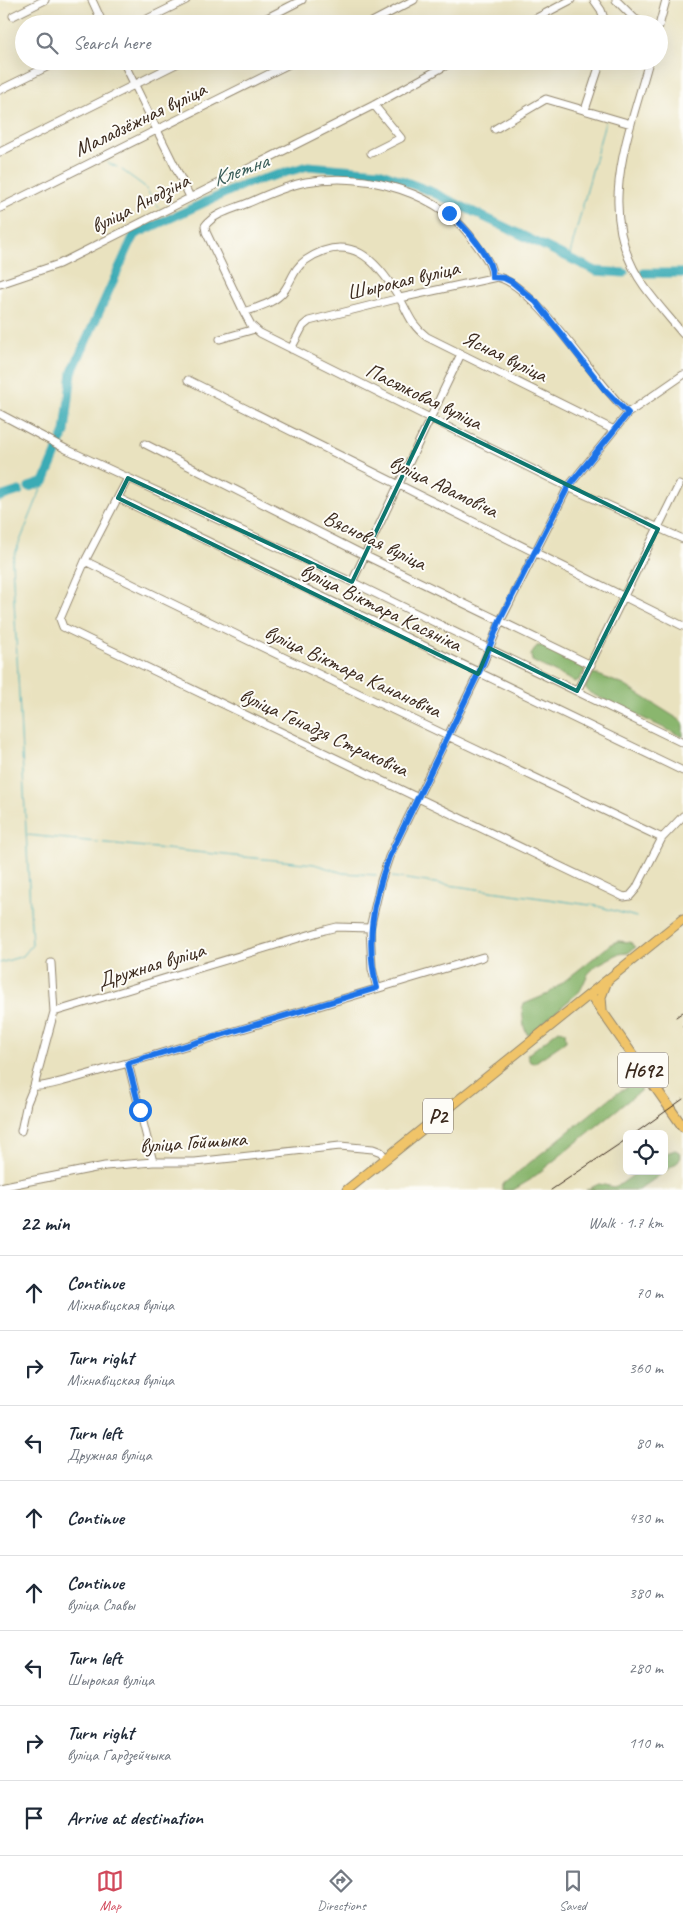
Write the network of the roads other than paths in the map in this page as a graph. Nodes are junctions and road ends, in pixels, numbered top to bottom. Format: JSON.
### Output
{"nodes":[{"id":1,"x":45,"y":0,"type":"edge"},
{"id":2,"x":92,"y":0,"type":"edge"},
{"id":3,"x":186,"y":0,"type":"edge"},
{"id":4,"x":302,"y":0,"type":"edge"},
{"id":5,"x":414,"y":0,"type":"edge"},
{"id":6,"x":571,"y":0,"type":"edge"},
{"id":7,"x":594,"y":0,"type":"edge"},
{"id":8,"x":616,"y":0,"type":"edge"},
{"id":9,"x":666,"y":0,"type":"edge"},
{"id":10,"x":100,"y":15,"type":"edge"},
{"id":11,"x":155,"y":15,"type":"edge"},
{"id":12,"x":273,"y":15,"type":"edge"},
{"id":13,"x":385,"y":15,"type":"edge"},
{"id":14,"x":543,"y":15,"type":"edge"},
{"id":15,"x":603,"y":15,"type":"edge"},
{"id":16,"x":634,"y":15,"type":"edge"},
{"id":17,"x":662,"y":15,"type":"edge"},
{"id":18,"x":12,"y":16,"type":"dead end"},
{"id":19,"x":41,"y":70,"type":"edge"},
{"id":20,"x":128,"y":70,"type":"edge"},
{"id":21,"x":164,"y":70,"type":"edge"},
{"id":22,"x":277,"y":70,"type":"edge"},
{"id":23,"x":437,"y":70,"type":"edge"},
{"id":24,"x":598,"y":70,"type":"edge"},
{"id":25,"x":646,"y":70,"type":"edge"},
{"id":26,"x":135,"y":85,"type":"junction"},
{"id":27,"x":0,"y":90,"type":"edge"},
{"id":28,"x":374,"y":105,"type":"junction"},
{"id":29,"x":585,"y":110,"type":"junction"},
{"id":30,"x":631,"y":124,"type":"junction"},
{"id":31,"x":495,"y":129,"type":"dead end"},
{"id":32,"x":156,"y":132,"type":"junction"},
{"id":33,"x":0,"y":152,"type":"edge"},
{"id":34,"x":371,"y":154,"type":"dead end"},
{"id":35,"x":190,"y":197,"type":"junction"},
{"id":36,"x":0,"y":208,"type":"edge"},
{"id":37,"x":492,"y":277,"type":"junction"},
{"id":38,"x":0,"y":284,"type":"edge"},
{"id":39,"x":399,"y":296,"type":"junction"},
{"id":40,"x":244,"y":312,"type":"junction"},
{"id":41,"x":255,"y":329,"type":"junction"},
{"id":42,"x":683,"y":334,"type":"edge"},
{"id":43,"x":220,"y":339,"type":"dead end"},
{"id":44,"x":291,"y":349,"type":"junction"},
{"id":45,"x":461,"y":354,"type":"junction"},
{"id":46,"x":683,"y":375,"type":"edge"},
{"id":47,"x":188,"y":380,"type":"dead end"},
{"id":48,"x":628,"y":413,"type":"junction"},
{"id":49,"x":0,"y":414,"type":"edge"},
{"id":50,"x":430,"y":418,"type":"junction"},
{"id":51,"x":614,"y":430,"type":"junction"},
{"id":52,"x":145,"y":444,"type":"dead end"},
{"id":53,"x":128,"y":478,"type":"junction"},
{"id":54,"x":398,"y":483,"type":"junction"},
{"id":55,"x":679,"y":485,"type":"dead end"},
{"id":56,"x":568,"y":487,"type":"junction"},
{"id":57,"x":118,"y":498,"type":"junction"},
{"id":58,"x":658,"y":529,"type":"junction"},
{"id":59,"x":683,"y":539,"type":"edge"},
{"id":60,"x":536,"y":552,"type":"junction"},
{"id":61,"x":364,"y":555,"type":"junction"},
{"id":62,"x":85,"y":561,"type":"junction"},
{"id":63,"x":352,"y":582,"type":"junction"},
{"id":64,"x":624,"y":597,"type":"junction"},
{"id":65,"x":500,"y":620,"type":"junction"},
{"id":66,"x":683,"y":626,"type":"edge"},
{"id":67,"x":488,"y":648,"type":"junction"},
{"id":68,"x":591,"y":665,"type":"junction"},
{"id":69,"x":478,"y":674,"type":"junction"},
{"id":70,"x":577,"y":691,"type":"junction"},
{"id":71,"x":449,"y":735,"type":"junction"},
{"id":72,"x":683,"y":743,"type":"edge"},
{"id":73,"x":683,"y":771,"type":"edge"},
{"id":74,"x":418,"y":796,"type":"junction"},
{"id":75,"x":683,"y":816,"type":"edge"},
{"id":76,"x":662,"y":838,"type":"junction"},
{"id":77,"x":683,"y":918,"type":"edge"},
{"id":78,"x":370,"y":928,"type":"junction"},
{"id":79,"x":483,"y":957,"type":"dead end"},
{"id":80,"x":51,"y":963,"type":"dead end"},
{"id":81,"x":608,"y":979,"type":"junction"},
{"id":82,"x":377,"y":988,"type":"junction"},
{"id":83,"x":590,"y":994,"type":"junction"},
{"id":84,"x":54,"y":1012,"type":"junction"},
{"id":85,"x":603,"y":1012,"type":"junction"},
{"id":86,"x":128,"y":1063,"type":"junction"},
{"id":87,"x":34,"y":1086,"type":"junction"},
{"id":88,"x":683,"y":1127,"type":"edge"},
{"id":89,"x":21,"y":1130,"type":"dead end"},
{"id":90,"x":386,"y":1159,"type":"junction"},
{"id":91,"x":153,"y":1162,"type":"junction"},
{"id":92,"x":0,"y":1187,"type":"edge"},
{"id":93,"x":347,"y":1190,"type":"edge"}],
"edges":[{"from":1,"to":18,"type":"street"},
{"from":2,"to":10,"type":"street"},
{"from":3,"to":11,"type":"street"},
{"from":4,"to":12,"type":"street"},
{"from":5,"to":13,"type":"street"},
{"from":6,"to":14,"type":"street"},
{"from":7,"to":15,"type":"street"},
{"from":8,"to":16,"type":"street"},
{"from":9,"to":17,"type":"street"},
{"from":19,"to":27,"type":"street"},
{"from":20,"to":26,"type":"street"},
{"from":21,"to":26,"type":"street"},
{"from":22,"to":32,"type":"street","name":"Маладзёжная вуліца"},
{"from":23,"to":28,"type":"street","name":"вуліца Анодзіна"},
{"from":24,"to":29,"type":"street"},
{"from":25,"to":30,"type":"street"},
{"from":26,"to":32,"type":"street"},
{"from":26,"to":33,"type":"street"},
{"from":28,"to":34,"type":"street"},
{"from":28,"to":35,"type":"street","name":"вуліца Анодзіна"},
{"from":29,"to":30,"type":"street"},
{"from":29,"to":31,"type":"street"},
{"from":30,"to":42,"type":"street"},
{"from":32,"to":35,"type":"street"},
{"from":32,"to":36,"type":"street","name":"Маладзёжная вуліца"},
{"from":35,"to":38,"type":"street","name":"вуліца Анодзіна"},
{"from":37,"to":39,"type":"street","name":"Шырокая вуліца"},
{"from":37,"to":40,"type":"street","name":"Пасялковая вуліца"},
{"from":37,"to":48,"type":"street","name":"Шырокая вуліца"},
{"from":39,"to":40,"type":"street","name":"Шырокая вуліца"},
{"from":39,"to":44,"type":"street","name":"Шырокая вуліца"},
{"from":39,"to":45,"type":"street","name":"Ясная вуліца"},
{"from":40,"to":41,"type":"street","name":"Пасялковая вуліца"},
{"from":41,"to":43,"type":"street"},
{"from":41,"to":44,"type":"street","name":"Пасялковая вуліца"},
{"from":44,"to":50,"type":"street","name":"Пасялковая вуліца"},
{"from":45,"to":50,"type":"street"},
{"from":45,"to":51,"type":"street","name":"Ясная вуліца"},
{"from":46,"to":48,"type":"street"},
{"from":47,"to":54,"type":"street","name":"вуліца Адамовіча"},
{"from":48,"to":51,"type":"street"},
{"from":49,"to":53,"type":"street"},
{"from":50,"to":54,"type":"street"},
{"from":50,"to":56,"type":"street","name":"Пасялковая вуліца"},
{"from":51,"to":56,"type":"street"},
{"from":52,"to":61,"type":"street","name":"Вясновая вуліца"},
{"from":53,"to":57,"type":"street"},
{"from":53,"to":63,"type":"street"},
{"from":54,"to":60,"type":"street","name":"вуліца Адамовіча"},
{"from":54,"to":61,"type":"street"},
{"from":55,"to":58,"type":"street"},
{"from":56,"to":58,"type":"street","name":"Пасялковая вуліца"},
{"from":56,"to":60,"type":"street"},
{"from":57,"to":62,"type":"street"},
{"from":57,"to":69,"type":"street","name":"вуліца Віктара Касяніка"},
{"from":58,"to":59,"type":"street","name":"Пасялковая вуліца"},
{"from":58,"to":64,"type":"street"},
{"from":60,"to":64,"type":"street","name":"вуліца Адамовіча"},
{"from":60,"to":65,"type":"street"},
{"from":61,"to":63,"type":"street"},
{"from":61,"to":65,"type":"street","name":"Вясновая вуліца"},
{"from":62,"to":71,"type":"street","name":"вуліца Віктара Канановіча"},
{"from":62,"to":74,"type":"street","name":"вуліца Генадзя Страковіча"},
{"from":63,"to":67,"type":"street"},
{"from":64,"to":66,"type":"street","name":"вуліца Адамовіча"},
{"from":64,"to":68,"type":"street"},
{"from":65,"to":67,"type":"street"},
{"from":65,"to":68,"type":"street","name":"Вясновая вуліца"},
{"from":67,"to":69,"type":"street"},
{"from":67,"to":70,"type":"street"},
{"from":68,"to":70,"type":"street"},
{"from":69,"to":71,"type":"street"},
{"from":69,"to":73,"type":"street","name":"вуліца Віктара Касяніка"},
{"from":70,"to":72,"type":"street"},
{"from":71,"to":74,"type":"street"},
{"from":71,"to":76,"type":"street","name":"вуліца Віктара Канановіча"},
{"from":74,"to":76,"type":"street","name":"вуліца Генадзя Страковіча"},
{"from":74,"to":78,"type":"street"},
{"from":75,"to":76,"type":"street"},
{"from":77,"to":81,"type":"main road","number":"Р2"},
{"from":78,"to":82,"type":"street"},
{"from":78,"to":84,"type":"street","name":"Дружная вуліца"},
{"from":79,"to":82,"type":"street"},
{"from":80,"to":84,"type":"street"},
{"from":81,"to":83,"type":"main road","number":"Р2"},
{"from":81,"to":85,"type":"main road"},
{"from":82,"to":86,"type":"street"},
{"from":83,"to":85,"type":"main road","number":"Н692"},
{"from":83,"to":90,"type":"main road","number":"Р2"},
{"from":84,"to":87,"type":"street"},
{"from":85,"to":88,"type":"main road","number":"Н692"},
{"from":86,"to":87,"type":"street"},
{"from":86,"to":91,"type":"street"},
{"from":87,"to":89,"type":"street"},
{"from":90,"to":91,"type":"street","name":"вуліца Гойшыка"},
{"from":90,"to":93,"type":"main road","number":"Р2"},
{"from":91,"to":92,"type":"street","name":"вуліца Гойшыка"}]}
